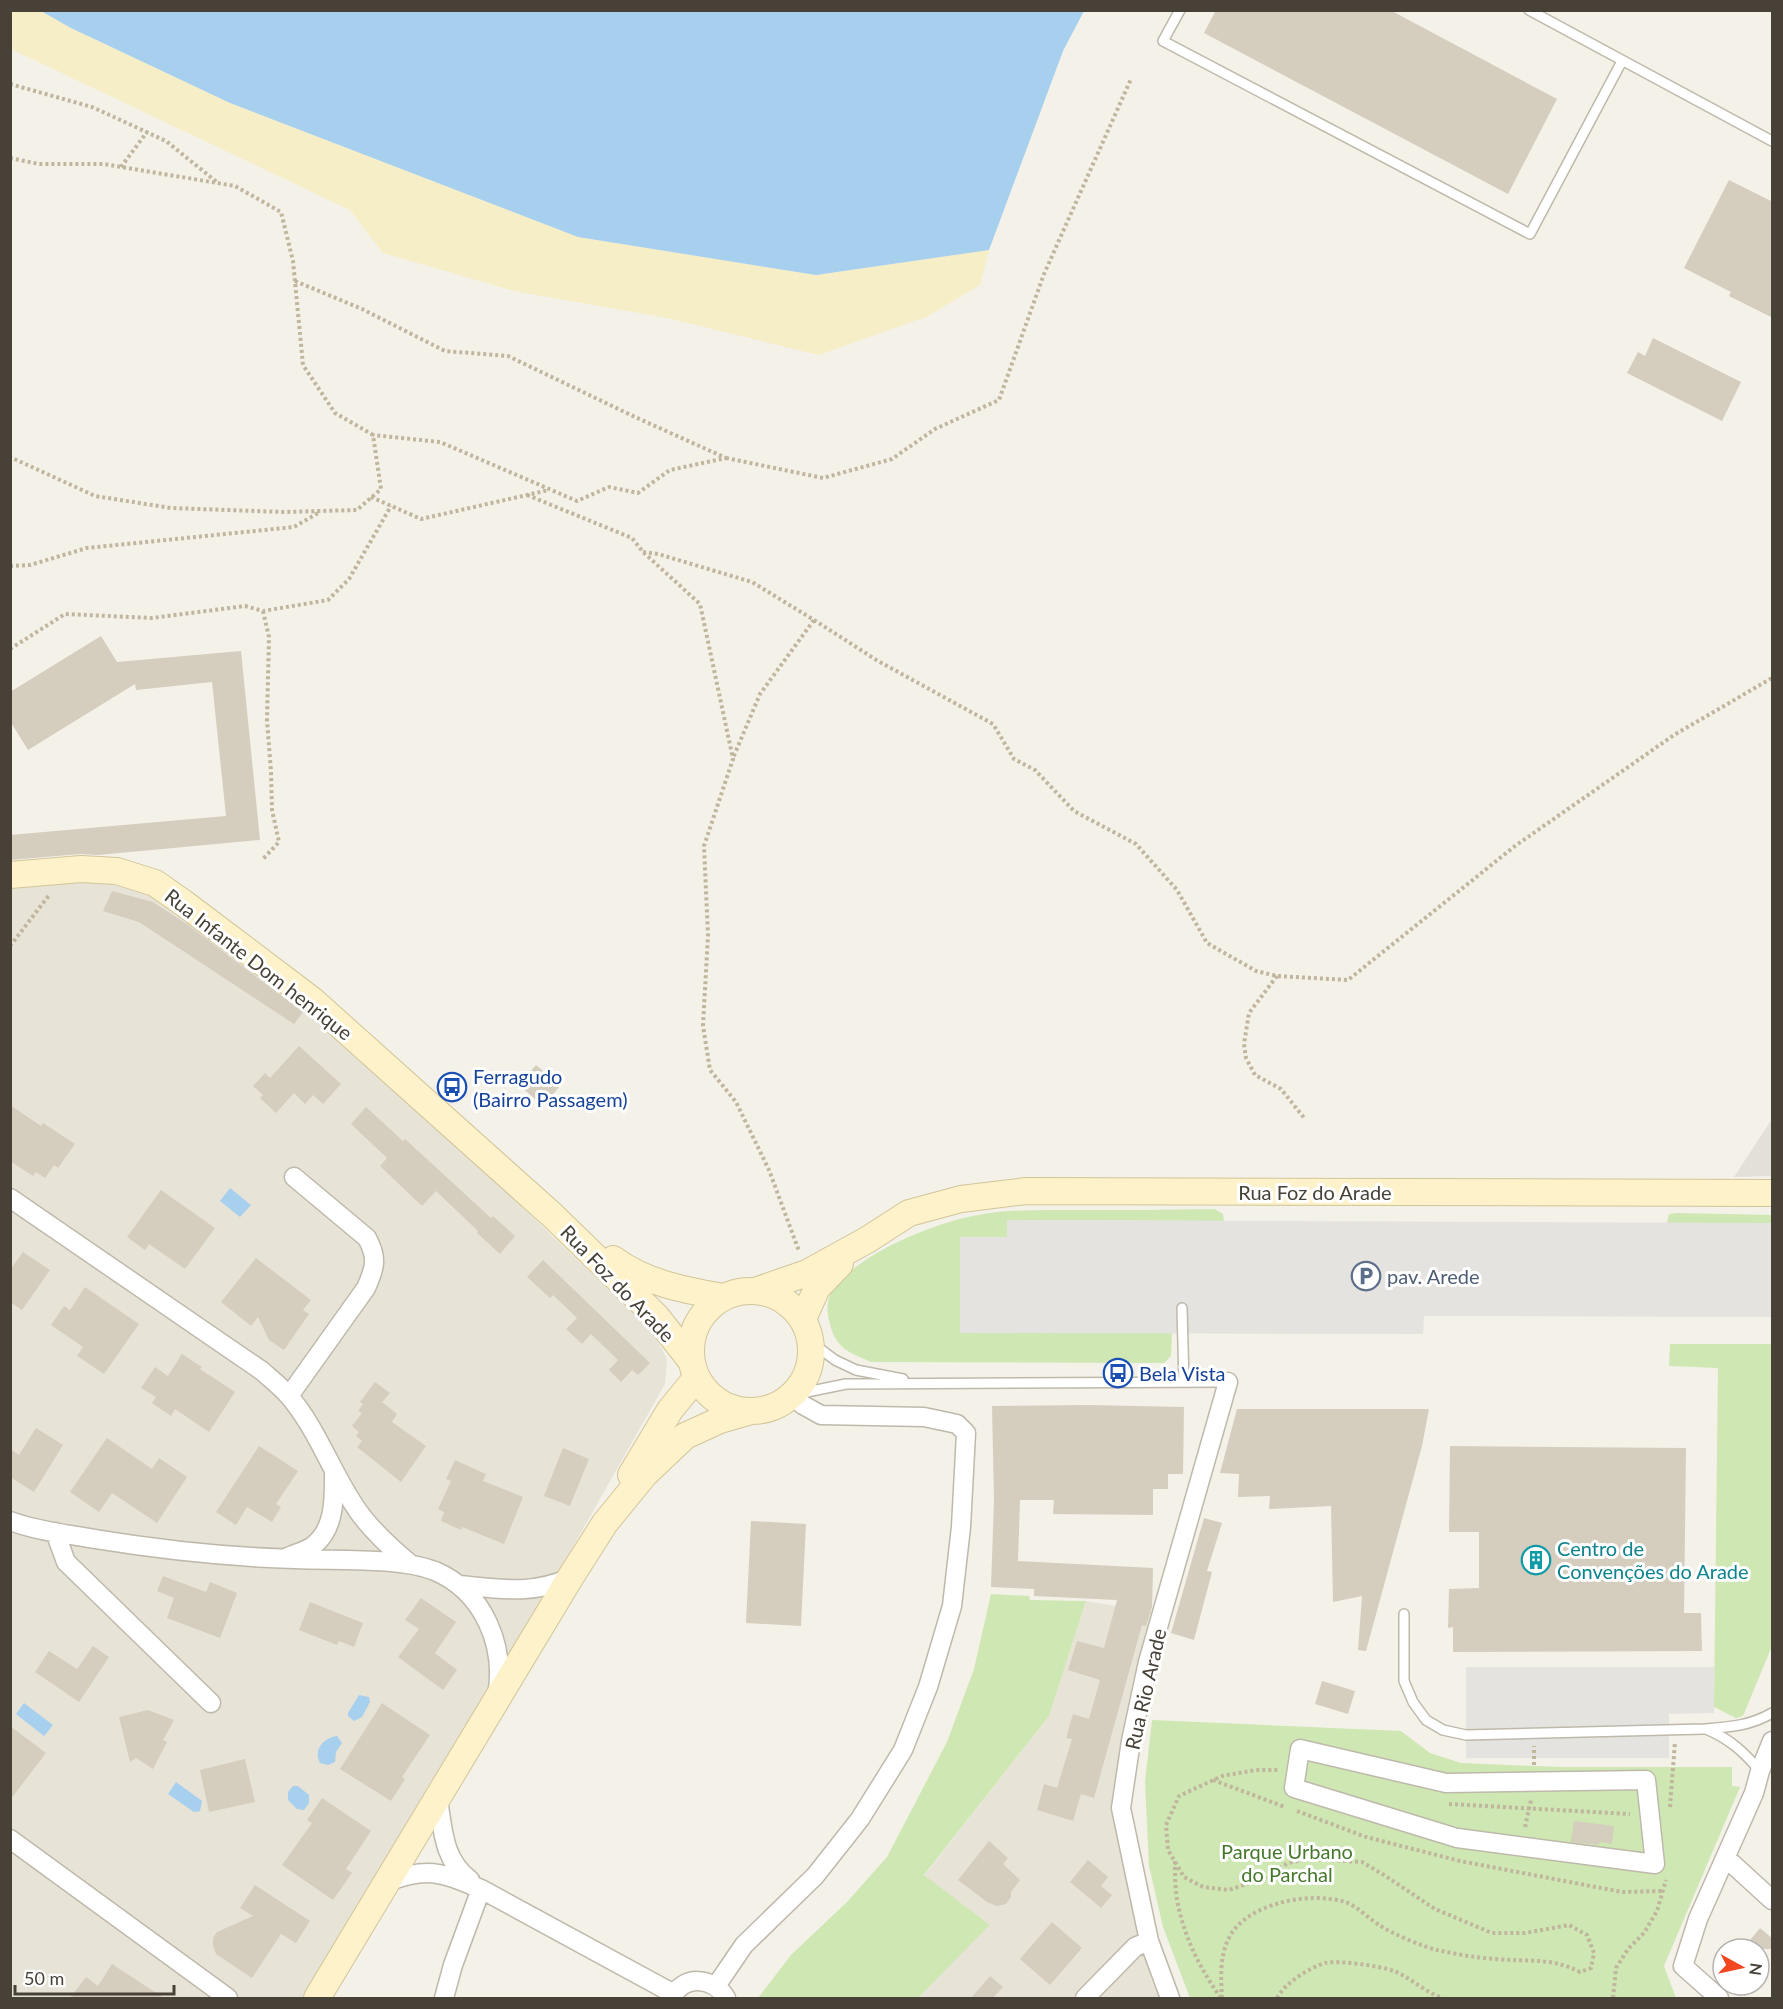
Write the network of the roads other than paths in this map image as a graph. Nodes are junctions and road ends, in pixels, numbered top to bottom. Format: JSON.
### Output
{"nodes":[{"id":1,"x":1180,"y":10,"type":"edge"},
{"id":2,"x":1529,"y":10,"type":"edge"},
{"id":3,"x":1622,"y":61,"type":"junction"},
{"id":4,"x":1773,"y":141,"type":"edge"},
{"id":5,"x":10,"y":875,"type":"edge"},
{"id":6,"x":294,"y":1177,"type":"dead end"},
{"id":7,"x":1773,"y":1193,"type":"edge"},
{"id":8,"x":10,"y":1198,"type":"edge"},
{"id":9,"x":552,"y":1215,"type":"junction"},
{"id":10,"x":867,"y":1240,"type":"junction"},
{"id":11,"x":758,"y":1290,"type":"junction"},
{"id":12,"x":723,"y":1297,"type":"junction"},
{"id":13,"x":1182,"y":1308,"type":"dead end"},
{"id":14,"x":807,"y":1331,"type":"junction"},
{"id":15,"x":694,"y":1370,"type":"junction"},
{"id":16,"x":927,"y":1382,"type":"junction"},
{"id":17,"x":1184,"y":1382,"type":"junction"},
{"id":18,"x":1228,"y":1382,"type":"joint"},
{"id":19,"x":792,"y":1395,"type":"junction"},
{"id":20,"x":289,"y":1396,"type":"junction"},
{"id":21,"x":751,"y":1411,"type":"junction"},
{"id":22,"x":334,"y":1475,"type":"junction"},
{"id":23,"x":10,"y":1521,"type":"edge"},
{"id":24,"x":605,"y":1523,"type":"junction"},
{"id":25,"x":55,"y":1533,"type":"junction"},
{"id":26,"x":284,"y":1559,"type":"junction"},
{"id":27,"x":409,"y":1563,"type":"junction"},
{"id":28,"x":570,"y":1578,"type":"junction"},
{"id":29,"x":459,"y":1585,"type":"junction"},
{"id":30,"x":1404,"y":1614,"type":"dead end"},
{"id":31,"x":211,"y":1703,"type":"dead end"},
{"id":32,"x":495,"y":1704,"type":"junction"},
{"id":33,"x":1773,"y":1713,"type":"edge"},
{"id":34,"x":1704,"y":1729,"type":"junction"},
{"id":35,"x":1773,"y":1741,"type":"edge"},
{"id":36,"x":1297,"y":1771,"type":"joint"},
{"id":37,"x":1760,"y":1771,"type":"junction"},
{"id":38,"x":438,"y":1799,"type":"junction"},
{"id":39,"x":10,"y":1839,"type":"edge"},
{"id":40,"x":1726,"y":1858,"type":"junction"},
{"id":41,"x":387,"y":1882,"type":"junction"},
{"id":42,"x":481,"y":1888,"type":"junction"},
{"id":43,"x":1773,"y":1900,"type":"edge"},
{"id":44,"x":1149,"y":1941,"type":"junction"},
{"id":45,"x":721,"y":1992,"type":"edge"},
{"id":46,"x":316,"y":1996,"type":"edge"},
{"id":47,"x":673,"y":1996,"type":"edge"},
{"id":48,"x":228,"y":1998,"type":"edge"},
{"id":49,"x":444,"y":1998,"type":"edge"},
{"id":50,"x":1085,"y":1998,"type":"edge"},
{"id":51,"x":1170,"y":1998,"type":"edge"},
{"id":52,"x":1719,"y":1998,"type":"edge"}],
"edges":[{"from":1,"to":3,"type":"lane"},
{"from":2,"to":3,"type":"lane"},
{"from":3,"to":4,"type":"lane"},
{"from":5,"to":9,"type":"street","name":"Rua Infante Dom henrique"},
{"from":6,"to":20,"type":"street"},
{"from":7,"to":10,"type":"street","name":"Rua Foz do Arade"},
{"from":8,"to":20,"type":"street"},
{"from":9,"to":12,"type":"street","name":"Rua Foz do Arade"},
{"from":9,"to":15,"type":"street","name":"Rua Foz do Arade"},
{"from":10,"to":11,"type":"street","name":"Rua Foz do Arade"},
{"from":10,"to":14,"type":"street","name":"Rua Foz do Arade"},
{"from":11,"to":12,"type":"street","name":"Rua Foz do Arade"},
{"from":11,"to":14,"type":"street"},
{"from":12,"to":15,"type":"street","name":"Rua Foz do Arade"},
{"from":13,"to":17,"type":"lane"},
{"from":14,"to":16,"type":"lane"},
{"from":14,"to":19,"type":"street","name":"Rua Foz do Arade"},
{"from":15,"to":21,"type":"street","name":"Rua Foz do Arade"},
{"from":15,"to":24,"type":"street"},
{"from":16,"to":17,"type":"lane"},
{"from":16,"to":19,"type":"lane"},
{"from":17,"to":18,"type":"lane"},
{"from":18,"to":44,"type":"street","name":"Rua Rio Arade"},
{"from":19,"to":21,"type":"street","name":"Rua Foz do Arade"},
{"from":19,"to":45,"type":"street"},
{"from":20,"to":22,"type":"street"},
{"from":21,"to":24,"type":"street"},
{"from":22,"to":26,"type":"street"},
{"from":22,"to":27,"type":"street"},
{"from":23,"to":25,"type":"street"},
{"from":24,"to":28,"type":"street"},
{"from":25,"to":26,"type":"street"},
{"from":25,"to":31,"type":"street"},
{"from":26,"to":27,"type":"street"},
{"from":27,"to":29,"type":"street"},
{"from":28,"to":29,"type":"street"},
{"from":28,"to":32,"type":"street"},
{"from":29,"to":32,"type":"street"},
{"from":30,"to":34,"type":"lane"},
{"from":32,"to":38,"type":"street"},
{"from":33,"to":34,"type":"lane"},
{"from":34,"to":37,"type":"lane"},
{"from":35,"to":37,"type":"street"},
{"from":36,"to":36,"type":"street"},
{"from":37,"to":40,"type":"street"},
{"from":38,"to":41,"type":"street"},
{"from":38,"to":42,"type":"street"},
{"from":39,"to":48,"type":"street"},
{"from":40,"to":43,"type":"street"},
{"from":40,"to":52,"type":"street"},
{"from":41,"to":42,"type":"street"},
{"from":41,"to":46,"type":"street"},
{"from":42,"to":47,"type":"street"},
{"from":42,"to":49,"type":"street"},
{"from":44,"to":50,"type":"street"},
{"from":44,"to":51,"type":"street","name":"Rua Rio Arade"},
{"from":45,"to":47,"type":"street"}]}
